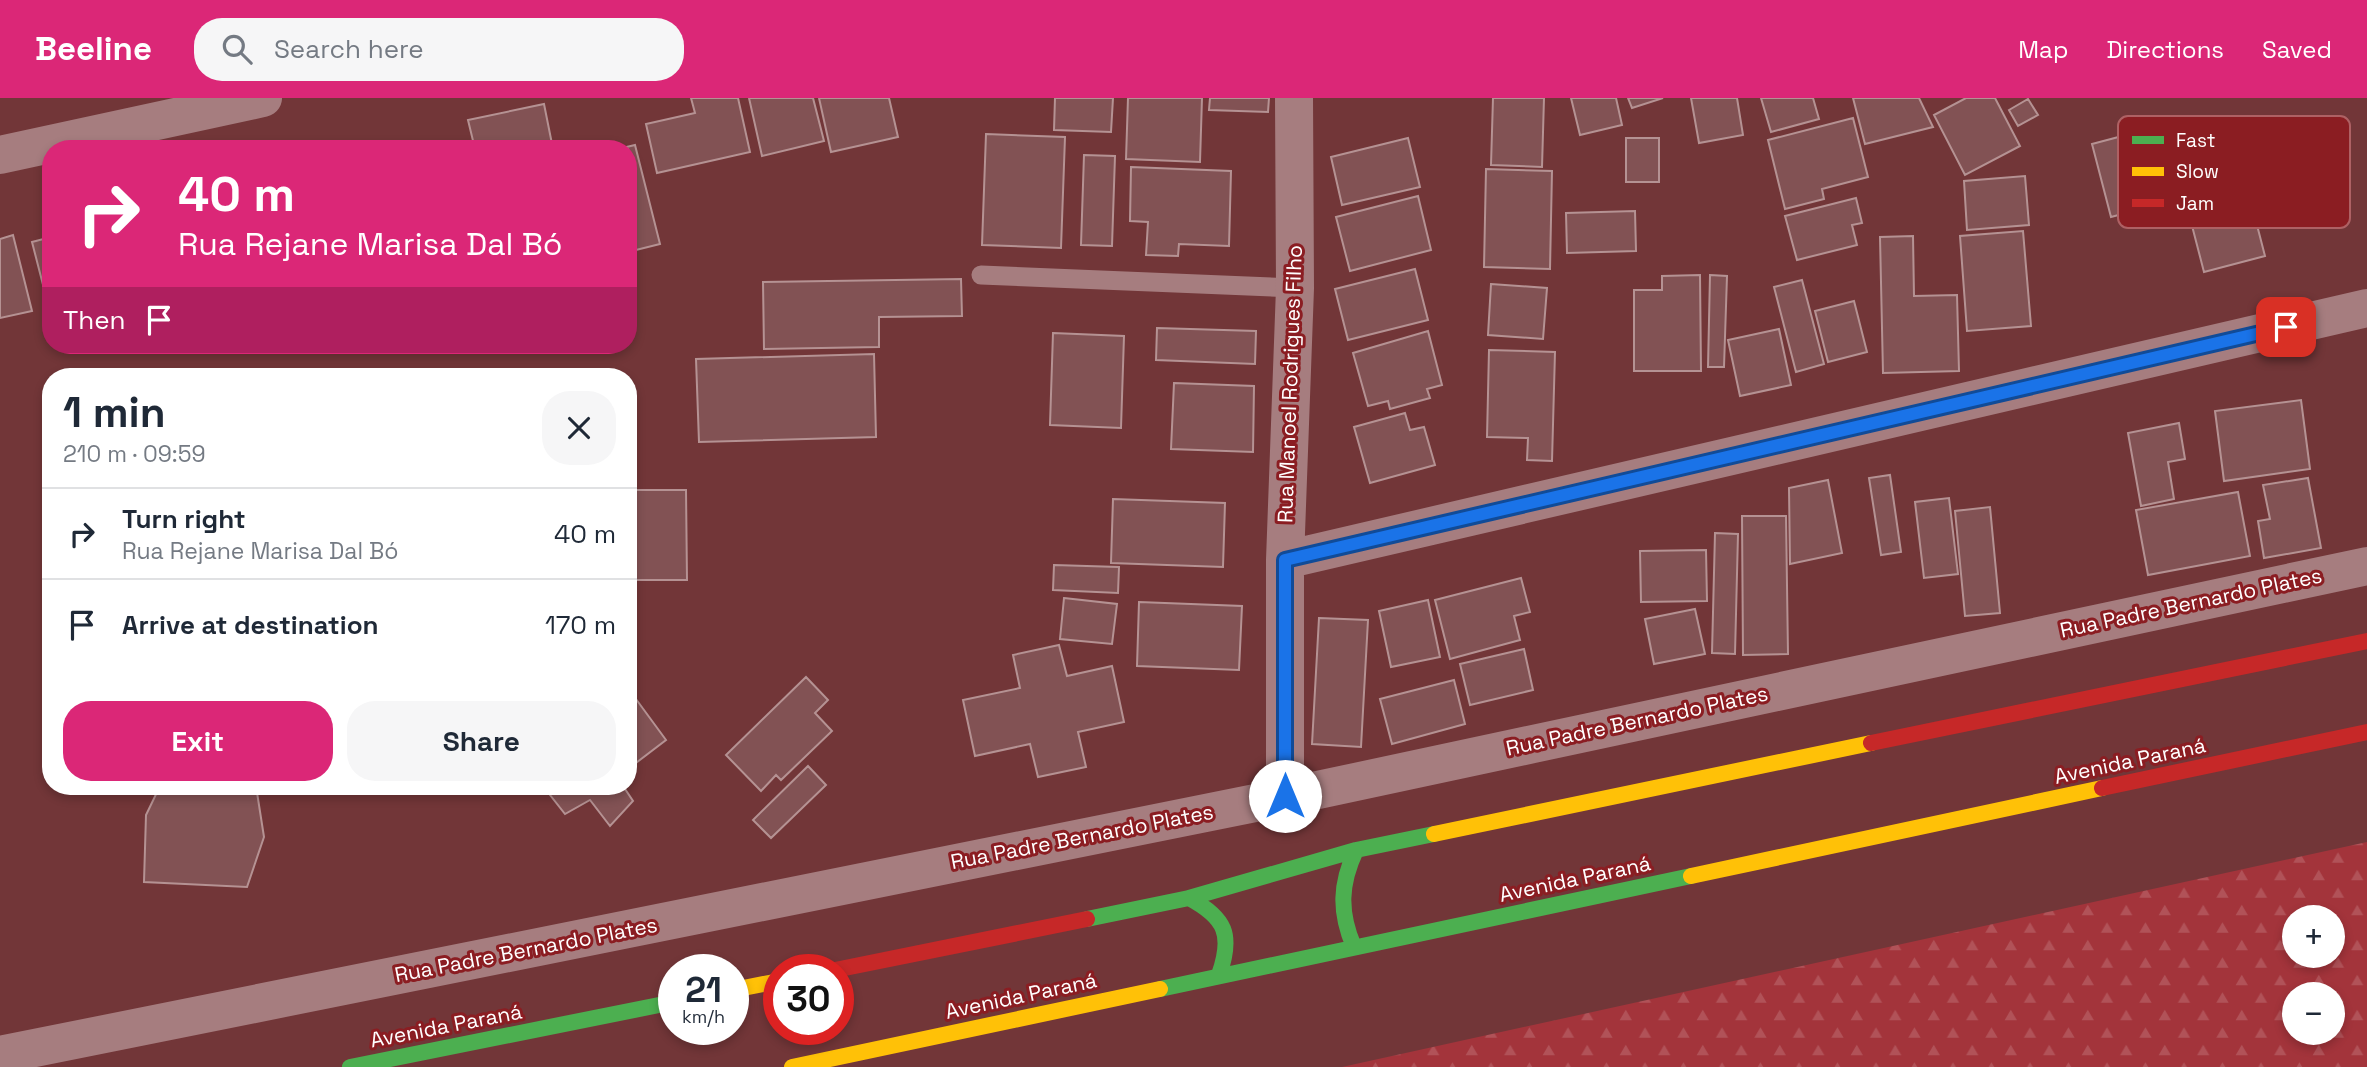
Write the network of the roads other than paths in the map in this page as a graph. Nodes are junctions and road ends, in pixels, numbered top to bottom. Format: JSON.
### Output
{"nodes":[{"id":1,"x":262,"y":98,"type":"edge"},
{"id":2,"x":1294,"y":98,"type":"edge"},
{"id":3,"x":69,"y":140,"type":"edge"},
{"id":4,"x":42,"y":146,"type":"edge"},
{"id":5,"x":0,"y":155,"type":"edge"},
{"id":6,"x":981,"y":275,"type":"dead end"},
{"id":7,"x":1295,"y":288,"type":"junction"},
{"id":8,"x":2367,"y":308,"type":"edge"},
{"id":9,"x":1285,"y":560,"type":"junction"},
{"id":10,"x":2367,"y":566,"type":"edge"},
{"id":11,"x":2367,"y":640,"type":"edge"},
{"id":12,"x":2367,"y":732,"type":"edge"},
{"id":13,"x":1285,"y":796,"type":"junction"},
{"id":14,"x":1356,"y":850,"type":"junction"},
{"id":15,"x":1189,"y":898,"type":"junction"},
{"id":16,"x":1354,"y":947,"type":"junction"},
{"id":17,"x":854,"y":966,"type":"edge"},
{"id":18,"x":1219,"y":975,"type":"junction"},
{"id":19,"x":658,"y":1005,"type":"edge"},
{"id":20,"x":0,"y":1055,"type":"edge"},
{"id":21,"x":350,"y":1067,"type":"edge"},
{"id":22,"x":792,"y":1067,"type":"edge"}],
"edges":[{"from":1,"to":3,"type":"street"},
{"from":2,"to":7,"type":"street","name":"Rua Manoel Rodrigues Filho"},
{"from":4,"to":5,"type":"street"},
{"from":6,"to":7,"type":"lane"},
{"from":7,"to":9,"type":"street","name":"Rua Manoel Rodrigues Filho"},
{"from":8,"to":9,"type":"street"},
{"from":9,"to":13,"type":"street","name":"Rua Manoel Rodrigues Filho"},
{"from":10,"to":13,"type":"street","name":"Rua Padre Bernardo Plates"},
{"from":11,"to":14,"type":"main road"},
{"from":12,"to":16,"type":"main road","name":"Avenida Paraná"},
{"from":13,"to":20,"type":"street","name":"Rua Padre Bernardo Plates"},
{"from":14,"to":15,"type":"main road"},
{"from":14,"to":16,"type":"main road"},
{"from":15,"to":17,"type":"main road"},
{"from":15,"to":18,"type":"main road"},
{"from":16,"to":18,"type":"main road","name":"Avenida Paraná"},
{"from":18,"to":22,"type":"main road","name":"Avenida Paraná"},
{"from":19,"to":21,"type":"main road","name":"Avenida Paraná"}]}
